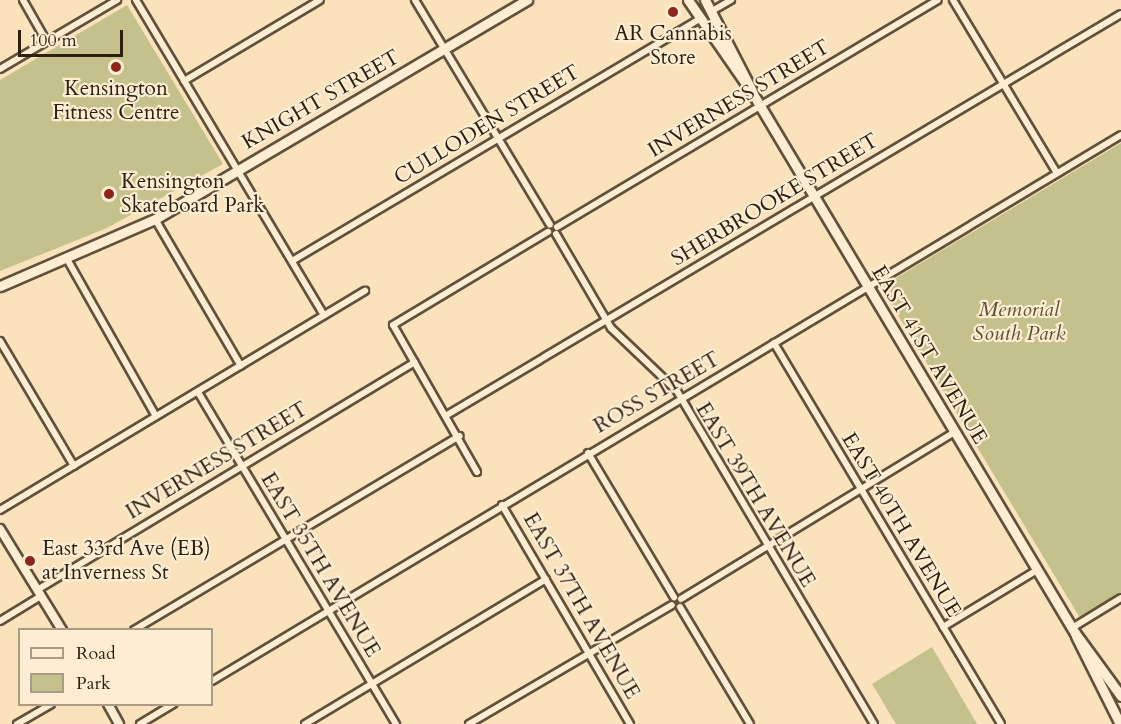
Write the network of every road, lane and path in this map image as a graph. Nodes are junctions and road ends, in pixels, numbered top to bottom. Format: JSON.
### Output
{"nodes":[{"id":1,"x":22,"y":0,"type":"edge"},
{"id":2,"x":117,"y":0,"type":"edge"},
{"id":3,"x":136,"y":0,"type":"edge"},
{"id":4,"x":320,"y":0,"type":"edge"},
{"id":5,"x":415,"y":0,"type":"edge"},
{"id":6,"x":527,"y":0,"type":"edge"},
{"id":7,"x":688,"y":0,"type":"edge"},
{"id":8,"x":705,"y":0,"type":"edge"},
{"id":9,"x":731,"y":0,"type":"edge"},
{"id":10,"x":938,"y":0,"type":"edge"},
{"id":11,"x":953,"y":0,"type":"edge"},
{"id":12,"x":712,"y":11,"type":"junction"},
{"id":13,"x":1121,"y":14,"type":"edge"},
{"id":14,"x":699,"y":19,"type":"junction"},
{"id":15,"x":47,"y":42,"type":"junction"},
{"id":16,"x":444,"y":49,"type":"junction"},
{"id":17,"x":0,"y":69,"type":"edge"},
{"id":18,"x":184,"y":81,"type":"junction"},
{"id":19,"x":1004,"y":84,"type":"junction"},
{"id":20,"x":753,"y":94,"type":"junction"},
{"id":21,"x":760,"y":106,"type":"junction"},
{"id":22,"x":1121,"y":135,"type":"edge"},
{"id":23,"x":498,"y":138,"type":"junction"},
{"id":24,"x":238,"y":170,"type":"junction"},
{"id":25,"x":1057,"y":173,"type":"junction"},
{"id":26,"x":814,"y":196,"type":"junction"},
{"id":27,"x":155,"y":219,"type":"junction"},
{"id":28,"x":552,"y":228,"type":"junction"},
{"id":29,"x":67,"y":259,"type":"junction"},
{"id":30,"x":292,"y":261,"type":"junction"},
{"id":31,"x":0,"y":286,"type":"edge"},
{"id":32,"x":868,"y":287,"type":"junction"},
{"id":33,"x":364,"y":291,"type":"dead end"},
{"id":34,"x":324,"y":315,"type":"junction"},
{"id":35,"x":606,"y":320,"type":"junction"},
{"id":36,"x":0,"y":341,"type":"edge"},
{"id":37,"x":774,"y":344,"type":"junction"},
{"id":38,"x":415,"y":362,"type":"junction"},
{"id":39,"x":241,"y":366,"type":"junction"},
{"id":40,"x":198,"y":392,"type":"junction"},
{"id":41,"x":680,"y":399,"type":"junction"},
{"id":42,"x":447,"y":414,"type":"junction"},
{"id":43,"x":156,"y":416,"type":"junction"},
{"id":44,"x":955,"y":432,"type":"junction"},
{"id":45,"x":460,"y":436,"type":"junction"},
{"id":46,"x":588,"y":453,"type":"junction"},
{"id":47,"x":74,"y":466,"type":"junction"},
{"id":48,"x":241,"y":466,"type":"junction"},
{"id":49,"x":477,"y":472,"type":"dead end"},
{"id":50,"x":860,"y":490,"type":"junction"},
{"id":51,"x":502,"y":505,"type":"junction"},
{"id":52,"x":0,"y":510,"type":"edge"},
{"id":53,"x":0,"y":529,"type":"edge"},
{"id":54,"x":286,"y":539,"type":"junction"},
{"id":55,"x":766,"y":547,"type":"junction"},
{"id":56,"x":1037,"y":570,"type":"junction"},
{"id":57,"x":546,"y":579,"type":"junction"},
{"id":58,"x":39,"y":593,"type":"junction"},
{"id":59,"x":674,"y":597,"type":"junction"},
{"id":60,"x":1121,"y":598,"type":"edge"},
{"id":61,"x":680,"y":603,"type":"junction"},
{"id":62,"x":672,"y":605,"type":"junction"},
{"id":63,"x":328,"y":611,"type":"junction"},
{"id":64,"x":0,"y":621,"type":"edge"},
{"id":65,"x":943,"y":627,"type":"junction"},
{"id":66,"x":61,"y":628,"type":"edge"},
{"id":67,"x":137,"y":628,"type":"edge"},
{"id":68,"x":1073,"y":631,"type":"junction"},
{"id":69,"x":590,"y":652,"type":"junction"},
{"id":70,"x":213,"y":680,"type":"edge"},
{"id":71,"x":372,"y":684,"type":"junction"},
{"id":72,"x":1121,"y":696,"type":"edge"},
{"id":73,"x":49,"y":706,"type":"edge"},
{"id":74,"x":109,"y":706,"type":"edge"},
{"id":75,"x":171,"y":706,"type":"edge"},
{"id":76,"x":17,"y":724,"type":"edge"},
{"id":77,"x":120,"y":724,"type":"edge"},
{"id":78,"x":140,"y":724,"type":"edge"},
{"id":79,"x":305,"y":724,"type":"edge"},
{"id":80,"x":396,"y":724,"type":"edge"},
{"id":81,"x":469,"y":724,"type":"edge"},
{"id":82,"x":630,"y":724,"type":"edge"},
{"id":83,"x":750,"y":724,"type":"edge"},
{"id":84,"x":874,"y":724,"type":"edge"},
{"id":85,"x":1001,"y":724,"type":"edge"},
{"id":86,"x":1120,"y":724,"type":"edge"}],
"edges":[{"from":1,"to":15,"type":"street"},
{"from":2,"to":15,"type":"street"},
{"from":3,"to":18,"type":"street"},
{"from":4,"to":18,"type":"street"},
{"from":5,"to":16,"type":"street"},
{"from":6,"to":16,"type":"main road","name":"KNIGHT STREET"},
{"from":7,"to":14,"type":"main road","name":"EAST 41ST AVENUE"},
{"from":8,"to":12,"type":"main road","name":"EAST 41ST AVENUE"},
{"from":9,"to":12,"type":"street"},
{"from":10,"to":21,"type":"street","name":"INVERNESS STREET"},
{"from":11,"to":19,"type":"street"},
{"from":12,"to":20,"type":"main road","name":"EAST 41ST AVENUE"},
{"from":13,"to":19,"type":"street","name":"SHERBROOKE STREET"},
{"from":14,"to":20,"type":"main road","name":"EAST 41ST AVENUE"},
{"from":14,"to":23,"type":"street","name":"CULLODEN STREET"},
{"from":15,"to":17,"type":"street"},
{"from":16,"to":23,"type":"street"},
{"from":16,"to":24,"type":"main road","name":"KNIGHT STREET"},
{"from":18,"to":24,"type":"street"},
{"from":19,"to":25,"type":"street"},
{"from":19,"to":26,"type":"street","name":"SHERBROOKE STREET"},
{"from":20,"to":21,"type":"main road","name":"EAST 41ST AVENUE"},
{"from":21,"to":26,"type":"main road","name":"EAST 41ST AVENUE"},
{"from":21,"to":28,"type":"street","name":"INVERNESS STREET"},
{"from":22,"to":25,"type":"street","name":"ROSS STREET"},
{"from":23,"to":28,"type":"street"},
{"from":23,"to":30,"type":"street","name":"CULLODEN STREET"},
{"from":24,"to":27,"type":"main road","name":"KNIGHT STREET"},
{"from":24,"to":30,"type":"street"},
{"from":25,"to":32,"type":"street","name":"ROSS STREET"},
{"from":26,"to":32,"type":"main road","name":"EAST 41ST AVENUE"},
{"from":26,"to":35,"type":"street","name":"SHERBROOKE STREET"},
{"from":27,"to":29,"type":"main road","name":"KNIGHT STREET"},
{"from":27,"to":39,"type":"street"},
{"from":28,"to":35,"type":"street","name":"EAST 39TH AVENUE"},
{"from":28,"to":38,"type":"street","name":"INVERNESS STREET"},
{"from":29,"to":31,"type":"main road","name":"KNIGHT STREET"},
{"from":29,"to":43,"type":"street"},
{"from":30,"to":34,"type":"street"},
{"from":32,"to":37,"type":"street","name":"ROSS STREET"},
{"from":32,"to":44,"type":"main road","name":"EAST 41ST AVENUE"},
{"from":33,"to":34,"type":"street"},
{"from":34,"to":39,"type":"street"},
{"from":35,"to":41,"type":"street","name":"EAST 39TH AVENUE"},
{"from":35,"to":42,"type":"street","name":"SHERBROOKE STREET"},
{"from":36,"to":47,"type":"street"},
{"from":37,"to":41,"type":"street","name":"ROSS STREET"},
{"from":37,"to":50,"type":"street","name":"EAST 40TH AVENUE"},
{"from":38,"to":42,"type":"street"},
{"from":38,"to":48,"type":"street","name":"INVERNESS STREET"},
{"from":39,"to":40,"type":"street"},
{"from":40,"to":43,"type":"street"},
{"from":40,"to":48,"type":"street","name":"EAST 35TH AVENUE"},
{"from":41,"to":46,"type":"street","name":"ROSS STREET"},
{"from":41,"to":55,"type":"street","name":"EAST 39TH AVENUE"},
{"from":42,"to":45,"type":"street"},
{"from":43,"to":47,"type":"street"},
{"from":44,"to":50,"type":"street"},
{"from":44,"to":56,"type":"main road","name":"EAST 41ST AVENUE"},
{"from":45,"to":49,"type":"street"},
{"from":45,"to":54,"type":"street"},
{"from":46,"to":51,"type":"street","name":"ROSS STREET"},
{"from":46,"to":59,"type":"street"},
{"from":47,"to":52,"type":"street"},
{"from":48,"to":54,"type":"street","name":"EAST 35TH AVENUE"},
{"from":48,"to":58,"type":"street","name":"INVERNESS STREET"},
{"from":50,"to":55,"type":"street"},
{"from":50,"to":65,"type":"street","name":"EAST 40TH AVENUE"},
{"from":51,"to":57,"type":"street","name":"EAST 37TH AVENUE"},
{"from":51,"to":63,"type":"street","name":"ROSS STREET"},
{"from":53,"to":58,"type":"street"},
{"from":54,"to":63,"type":"street","name":"EAST 35TH AVENUE"},
{"from":54,"to":67,"type":"street"},
{"from":55,"to":61,"type":"street"},
{"from":55,"to":84,"type":"street","name":"EAST 39TH AVENUE"},
{"from":56,"to":65,"type":"street"},
{"from":56,"to":68,"type":"main road","name":"EAST 41ST AVENUE"},
{"from":57,"to":69,"type":"street","name":"EAST 37TH AVENUE"},
{"from":57,"to":71,"type":"street"},
{"from":58,"to":64,"type":"street","name":"INVERNESS STREET"},
{"from":58,"to":66,"type":"street"},
{"from":59,"to":61,"type":"street"},
{"from":59,"to":62,"type":"street"},
{"from":60,"to":68,"type":"street"},
{"from":61,"to":62,"type":"street"},
{"from":61,"to":83,"type":"street"},
{"from":62,"to":69,"type":"street"},
{"from":63,"to":70,"type":"street","name":"ROSS STREET"},
{"from":63,"to":71,"type":"street","name":"EAST 35TH AVENUE"},
{"from":65,"to":85,"type":"street","name":"EAST 40TH AVENUE"},
{"from":68,"to":72,"type":"main road","name":"EAST 41ST AVENUE"},
{"from":68,"to":86,"type":"main road","name":"EAST 41ST AVENUE"},
{"from":69,"to":81,"type":"street"},
{"from":69,"to":82,"type":"street","name":"EAST 37TH AVENUE"},
{"from":71,"to":79,"type":"street"},
{"from":71,"to":80,"type":"street","name":"EAST 35TH AVENUE"},
{"from":73,"to":76,"type":"street"},
{"from":74,"to":77,"type":"street"},
{"from":75,"to":78,"type":"street"}]}
